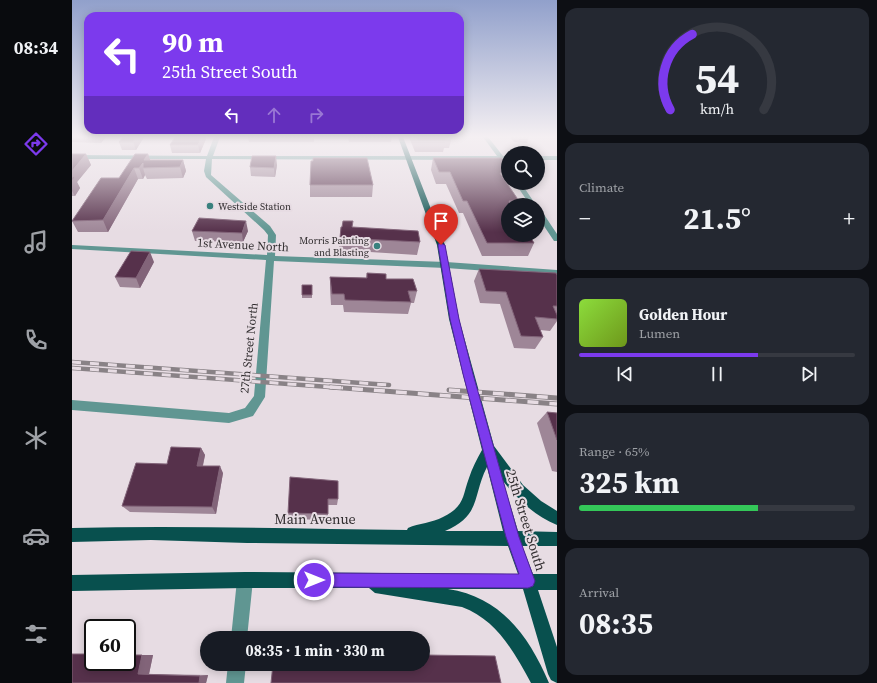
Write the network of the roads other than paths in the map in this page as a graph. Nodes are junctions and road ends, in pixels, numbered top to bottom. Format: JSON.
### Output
{"nodes":[{"id":1,"x":207,"y":169,"type":"edge"},
{"id":2,"x":412,"y":169,"type":"edge"},
{"id":3,"x":545,"y":222,"type":"edge"},
{"id":4,"x":557,"y":239,"type":"edge"},
{"id":5,"x":72,"y":247,"type":"edge"},
{"id":6,"x":271,"y":258,"type":"junction"},
{"id":7,"x":446,"y":265,"type":"junction"},
{"id":8,"x":557,"y":273,"type":"edge"},
{"id":9,"x":72,"y":405,"type":"edge"},
{"id":10,"x":489,"y":450,"type":"junction"},
{"id":11,"x":557,"y":518,"type":"edge"},
{"id":12,"x":72,"y":535,"type":"edge"},
{"id":13,"x":395,"y":537,"type":"junction"},
{"id":14,"x":512,"y":537,"type":"junction"},
{"id":15,"x":557,"y":539,"type":"edge"},
{"id":16,"x":245,"y":580,"type":"junction"},
{"id":17,"x":341,"y":580,"type":"junction"},
{"id":18,"x":528,"y":581,"type":"junction"},
{"id":19,"x":557,"y":582,"type":"edge"},
{"id":20,"x":72,"y":583,"type":"edge"},
{"id":21,"x":240,"y":631,"type":"edge"},
{"id":22,"x":236,"y":671,"type":"edge"},
{"id":23,"x":557,"y":674,"type":"edge"},
{"id":24,"x":235,"y":683,"type":"edge"},
{"id":25,"x":540,"y":683,"type":"edge"}],
"edges":[{"from":1,"to":6,"type":"street","name":"27th Street North"},
{"from":2,"to":7,"type":"main road","name":"25th Street South"},
{"from":3,"to":4,"type":"street"},
{"from":5,"to":6,"type":"street","name":"1st Avenue North"},
{"from":6,"to":7,"type":"street","name":"1st Avenue North"},
{"from":6,"to":9,"type":"street","name":"27th Street North"},
{"from":7,"to":8,"type":"street","name":"1st Avenue North"},
{"from":7,"to":10,"type":"main road","name":"25th Street South"},
{"from":10,"to":11,"type":"main road"},
{"from":10,"to":13,"type":"main road"},
{"from":10,"to":14,"type":"main road","name":"25th Street South"},
{"from":12,"to":13,"type":"main road","name":"Main Avenue"},
{"from":13,"to":14,"type":"main road","name":"Main Avenue"},
{"from":14,"to":15,"type":"main road","name":"Main Avenue"},
{"from":14,"to":18,"type":"main road","name":"25th Street South"},
{"from":16,"to":17,"type":"main road"},
{"from":16,"to":20,"type":"main road"},
{"from":16,"to":21,"type":"street"},
{"from":17,"to":18,"type":"main road"},
{"from":17,"to":25,"type":"main road"},
{"from":18,"to":19,"type":"main road"},
{"from":18,"to":23,"type":"main road","name":"25th Street South"},
{"from":22,"to":24,"type":"street"}]}
